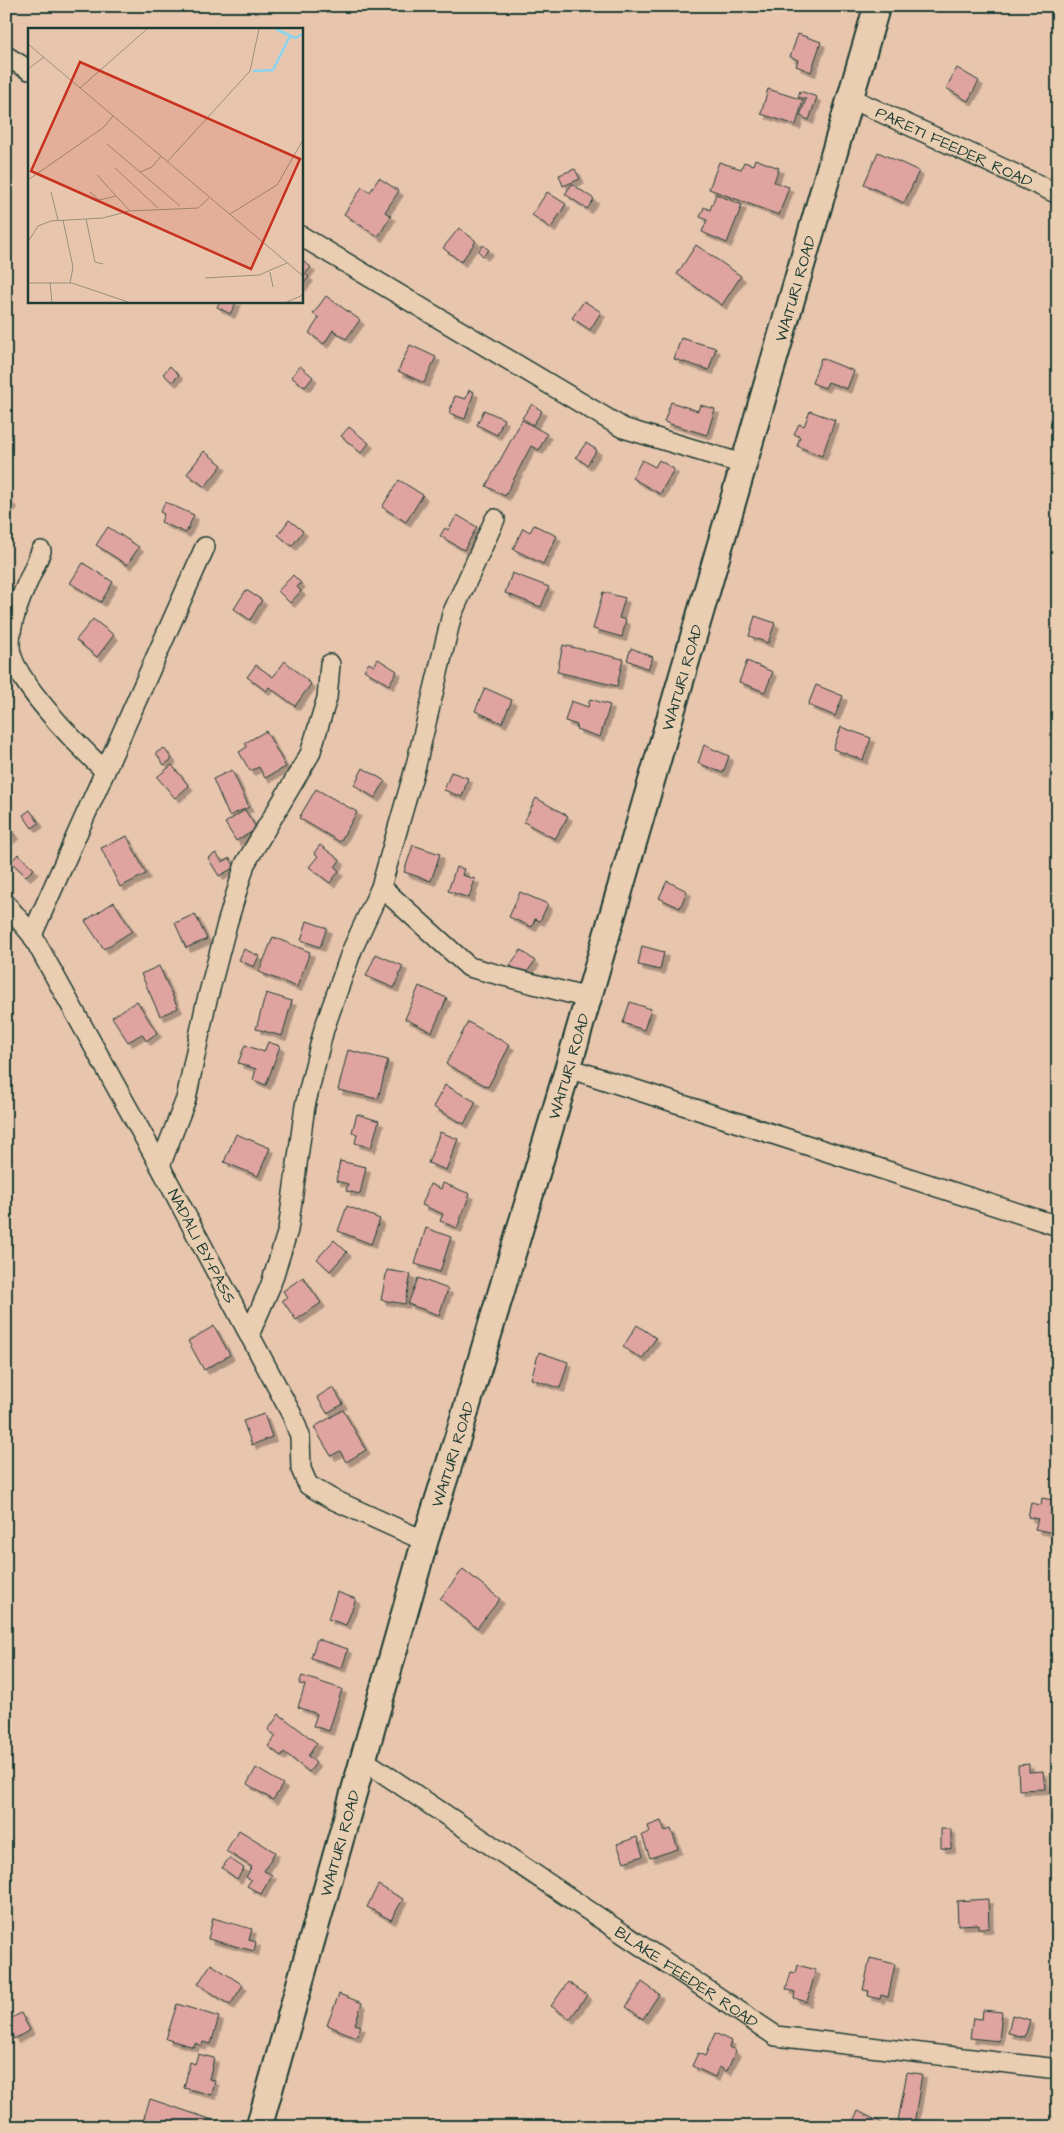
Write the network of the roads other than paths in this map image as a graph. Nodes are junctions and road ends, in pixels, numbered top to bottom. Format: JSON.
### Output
{"nodes":[{"id":1,"x":877,"y":6,"type":"edge"},
{"id":2,"x":6,"y":56,"type":"edge"},
{"id":3,"x":28,"y":69,"type":"edge"},
{"id":4,"x":850,"y":98,"type":"junction"},
{"id":5,"x":1058,"y":194,"type":"edge"},
{"id":6,"x":302,"y":237,"type":"edge"},
{"id":7,"x":743,"y":464,"type":"junction"},
{"id":8,"x":495,"y":519,"type":"dead end"},
{"id":9,"x":205,"y":547,"type":"dead end"},
{"id":10,"x":41,"y":551,"type":"dead end"},
{"id":11,"x":330,"y":664,"type":"dead end"},
{"id":12,"x":105,"y":772,"type":"junction"},
{"id":13,"x":381,"y":886,"type":"junction"},
{"id":14,"x":6,"y":904,"type":"edge"},
{"id":15,"x":32,"y":935,"type":"junction"},
{"id":16,"x":588,"y":998,"type":"junction"},
{"id":17,"x":568,"y":1068,"type":"junction"},
{"id":18,"x":160,"y":1166,"type":"junction"},
{"id":19,"x":1058,"y":1226,"type":"edge"},
{"id":20,"x":249,"y":1335,"type":"junction"},
{"id":21,"x":425,"y":1541,"type":"junction"},
{"id":22,"x":362,"y":1759,"type":"junction"},
{"id":23,"x":1058,"y":2069,"type":"edge"},
{"id":24,"x":259,"y":2127,"type":"edge"}],
"edges":[{"from":1,"to":4,"type":"main road","name":"WAITURI ROAD"},
{"from":2,"to":3,"type":"street"},
{"from":4,"to":5,"type":"street","name":"PARETI FEEDER ROAD"},
{"from":4,"to":7,"type":"main road","name":"WAITURI ROAD"},
{"from":6,"to":7,"type":"street"},
{"from":7,"to":16,"type":"main road","name":"WAITURI ROAD"},
{"from":8,"to":13,"type":"street"},
{"from":9,"to":12,"type":"street"},
{"from":10,"to":12,"type":"street"},
{"from":11,"to":18,"type":"street"},
{"from":12,"to":15,"type":"street"},
{"from":13,"to":16,"type":"street"},
{"from":13,"to":20,"type":"street"},
{"from":14,"to":15,"type":"street","name":"NADALI BY-PASS"},
{"from":15,"to":18,"type":"street","name":"NADALI BY-PASS"},
{"from":16,"to":17,"type":"main road","name":"WAITURI ROAD"},
{"from":17,"to":19,"type":"street"},
{"from":17,"to":21,"type":"main road","name":"WAITURI ROAD"},
{"from":18,"to":20,"type":"street","name":"NADALI BY-PASS"},
{"from":20,"to":21,"type":"street","name":"NADALI BY-PASS"},
{"from":21,"to":22,"type":"main road","name":"WAITURI ROAD"},
{"from":22,"to":23,"type":"street","name":"BLAKE FEEDER ROAD"},
{"from":22,"to":24,"type":"main road","name":"WAITURI ROAD"}]}
